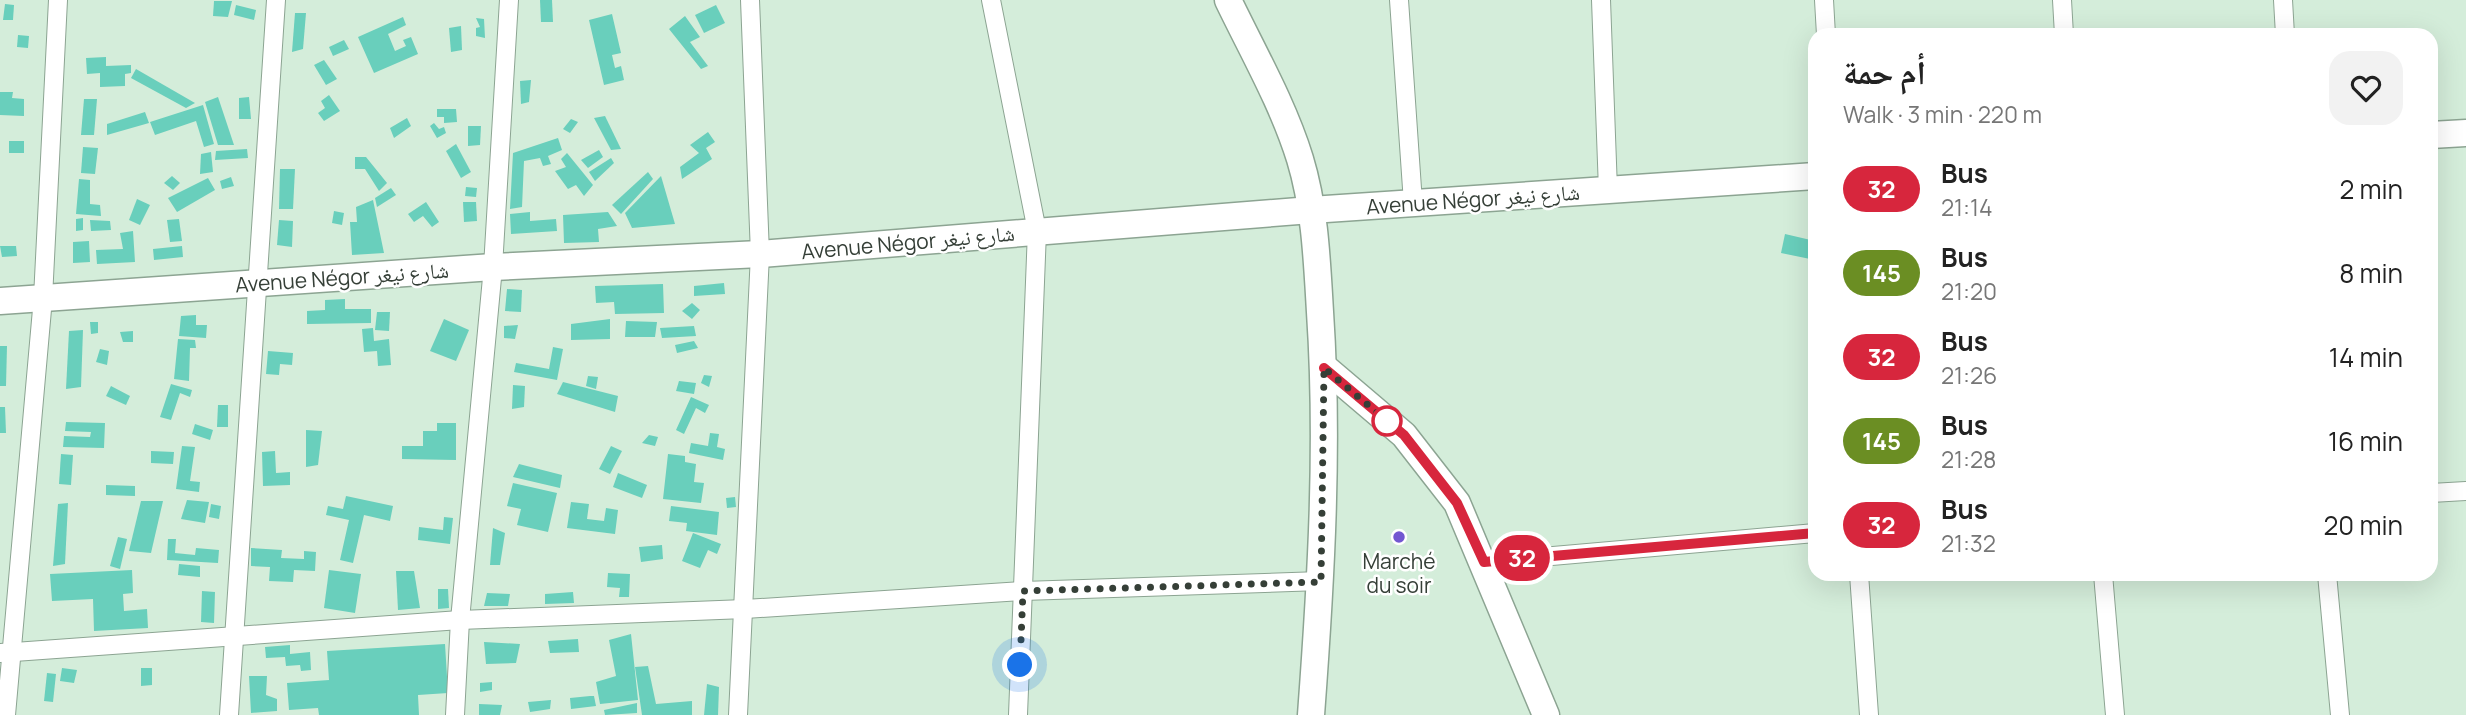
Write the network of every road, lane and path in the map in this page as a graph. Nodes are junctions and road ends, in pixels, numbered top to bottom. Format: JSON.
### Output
{"nodes":[{"id":1,"x":58,"y":0,"type":"edge"},
{"id":2,"x":276,"y":0,"type":"edge"},
{"id":3,"x":509,"y":0,"type":"edge"},
{"id":4,"x":750,"y":0,"type":"edge"},
{"id":5,"x":991,"y":0,"type":"edge"},
{"id":6,"x":1228,"y":0,"type":"edge"},
{"id":7,"x":1399,"y":0,"type":"edge"},
{"id":8,"x":1601,"y":0,"type":"edge"},
{"id":9,"x":1824,"y":0,"type":"edge"},
{"id":10,"x":2062,"y":0,"type":"edge"},
{"id":11,"x":2283,"y":0,"type":"edge"},
{"id":12,"x":1826,"y":28,"type":"edge"},
{"id":13,"x":2064,"y":28,"type":"edge"},
{"id":14,"x":2285,"y":28,"type":"edge"},
{"id":15,"x":2466,"y":133,"type":"edge"},
{"id":16,"x":2438,"y":135,"type":"edge"},
{"id":17,"x":1808,"y":176,"type":"edge"},
{"id":18,"x":1608,"y":190,"type":"junction"},
{"id":19,"x":1413,"y":203,"type":"junction"},
{"id":20,"x":1311,"y":210,"type":"junction"},
{"id":21,"x":1037,"y":231,"type":"junction"},
{"id":22,"x":760,"y":254,"type":"junction"},
{"id":23,"x":493,"y":267,"type":"junction"},
{"id":24,"x":259,"y":282,"type":"junction"},
{"id":25,"x":43,"y":298,"type":"junction"},
{"id":26,"x":0,"y":300,"type":"edge"},
{"id":27,"x":1324,"y":368,"type":"junction"},
{"id":28,"x":2466,"y":491,"type":"edge"},
{"id":29,"x":2438,"y":493,"type":"edge"},
{"id":30,"x":1808,"y":534,"type":"edge"},
{"id":31,"x":1484,"y":562,"type":"junction"},
{"id":32,"x":1859,"y":581,"type":"edge"},
{"id":33,"x":2105,"y":581,"type":"edge"},
{"id":34,"x":2328,"y":581,"type":"edge"},
{"id":35,"x":1321,"y":582,"type":"junction"},
{"id":36,"x":1023,"y":591,"type":"junction"},
{"id":37,"x":746,"y":609,"type":"junction"},
{"id":38,"x":460,"y":620,"type":"junction"},
{"id":39,"x":234,"y":634,"type":"junction"},
{"id":40,"x":5,"y":652,"type":"edge"},
{"id":41,"x":6,"y":715,"type":"edge"},
{"id":42,"x":229,"y":715,"type":"edge"},
{"id":43,"x":455,"y":715,"type":"edge"},
{"id":44,"x":738,"y":715,"type":"edge"},
{"id":45,"x":1018,"y":715,"type":"edge"},
{"id":46,"x":1311,"y":715,"type":"edge"},
{"id":47,"x":1546,"y":715,"type":"edge"},
{"id":48,"x":1869,"y":715,"type":"edge"},
{"id":49,"x":2115,"y":715,"type":"edge"},
{"id":50,"x":2340,"y":715,"type":"edge"}],
"edges":[{"from":1,"to":25,"type":"street"},
{"from":2,"to":24,"type":"street"},
{"from":3,"to":23,"type":"street"},
{"from":4,"to":22,"type":"street"},
{"from":5,"to":21,"type":"street"},
{"from":6,"to":20,"type":"main road"},
{"from":7,"to":19,"type":"street"},
{"from":8,"to":18,"type":"street"},
{"from":9,"to":12,"type":"street"},
{"from":10,"to":13,"type":"street"},
{"from":11,"to":14,"type":"street"},
{"from":15,"to":16,"type":"main road"},
{"from":17,"to":18,"type":"main road","name":"Avenue Négor شارع نيغر"},
{"from":18,"to":19,"type":"main road","name":"Avenue Négor شارع نيغر"},
{"from":19,"to":20,"type":"main road","name":"Avenue Négor شارع نيغر"},
{"from":20,"to":21,"type":"main road","name":"Avenue Négor شارع نيغر"},
{"from":20,"to":27,"type":"main road"},
{"from":21,"to":22,"type":"main road","name":"Avenue Négor شارع نيغر"},
{"from":21,"to":36,"type":"street"},
{"from":22,"to":23,"type":"main road","name":"Avenue Négor شارع نيغر"},
{"from":22,"to":37,"type":"street"},
{"from":23,"to":24,"type":"main road","name":"Avenue Négor شارع نيغر"},
{"from":23,"to":38,"type":"street"},
{"from":24,"to":25,"type":"main road","name":"Avenue Négor شارع نيغر"},
{"from":24,"to":39,"type":"street"},
{"from":25,"to":26,"type":"main road","name":"Avenue Négor شارع نيغر"},
{"from":25,"to":40,"type":"street"},
{"from":27,"to":31,"type":"main road"},
{"from":27,"to":35,"type":"main road"},
{"from":28,"to":29,"type":"street"},
{"from":30,"to":31,"type":"street"},
{"from":31,"to":47,"type":"main road"},
{"from":32,"to":48,"type":"street"},
{"from":33,"to":49,"type":"street"},
{"from":34,"to":50,"type":"street"},
{"from":35,"to":36,"type":"street"},
{"from":35,"to":46,"type":"main road"},
{"from":36,"to":37,"type":"street"},
{"from":36,"to":45,"type":"street"},
{"from":37,"to":38,"type":"street"},
{"from":37,"to":44,"type":"street"},
{"from":38,"to":39,"type":"street"},
{"from":38,"to":43,"type":"street"},
{"from":39,"to":40,"type":"street"},
{"from":39,"to":42,"type":"street"},
{"from":40,"to":41,"type":"street"}]}
